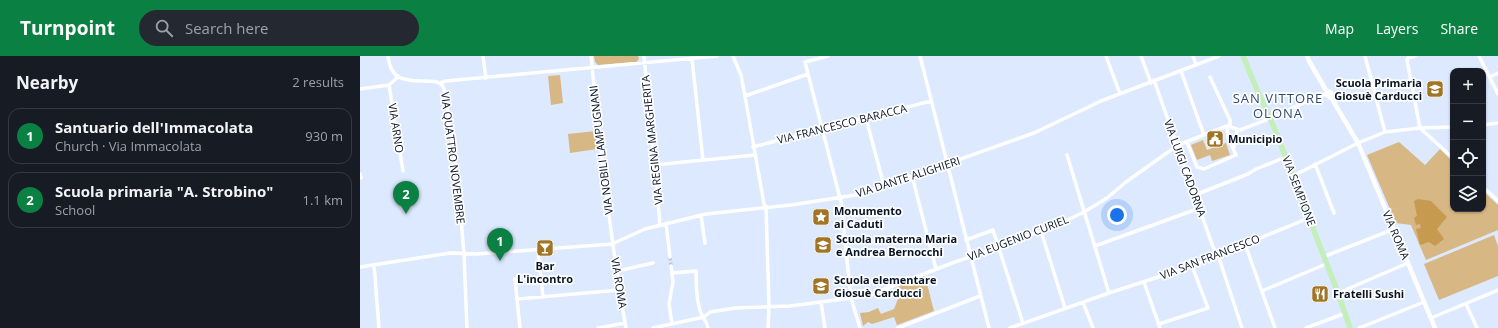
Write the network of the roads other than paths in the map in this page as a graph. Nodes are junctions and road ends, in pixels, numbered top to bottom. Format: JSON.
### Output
{"nodes":[{"id":1,"x":388,"y":56,"type":"edge"},
{"id":2,"x":483,"y":56,"type":"edge"},
{"id":3,"x":591,"y":56,"type":"edge"},
{"id":4,"x":644,"y":56,"type":"edge"},
{"id":5,"x":717,"y":56,"type":"edge"},
{"id":6,"x":733,"y":56,"type":"edge"},
{"id":7,"x":828,"y":56,"type":"edge"},
{"id":8,"x":920,"y":56,"type":"edge"},
{"id":9,"x":1106,"y":56,"type":"edge"},
{"id":10,"x":1141,"y":56,"type":"edge"},
{"id":11,"x":1193,"y":56,"type":"edge"},
{"id":12,"x":1219,"y":56,"type":"edge"},
{"id":13,"x":1243,"y":56,"type":"edge"},
{"id":14,"x":1308,"y":56,"type":"edge"},
{"id":15,"x":1365,"y":56,"type":"edge"},
{"id":16,"x":1415,"y":56,"type":"edge"},
{"id":17,"x":1479,"y":56,"type":"edge"},
{"id":18,"x":684,"y":58,"type":"edge"},
{"id":19,"x":692,"y":58,"type":"junction"},
{"id":20,"x":645,"y":63,"type":"junction"},
{"id":21,"x":1196,"y":65,"type":"junction"},
{"id":22,"x":592,"y":68,"type":"junction"},
{"id":23,"x":1181,"y":71,"type":"junction"},
{"id":24,"x":1498,"y":73,"type":"edge"},
{"id":25,"x":808,"y":74,"type":"junction"},
{"id":26,"x":398,"y":77,"type":"junction"},
{"id":27,"x":1210,"y":77,"type":"dead end"},
{"id":28,"x":1490,"y":77,"type":"junction"},
{"id":29,"x":486,"y":78,"type":"junction"},
{"id":30,"x":1152,"y":81,"type":"junction"},
{"id":31,"x":440,"y":83,"type":"junction"},
{"id":32,"x":390,"y":84,"type":"junction"},
{"id":33,"x":360,"y":89,"type":"edge"},
{"id":34,"x":1121,"y":94,"type":"junction"},
{"id":35,"x":1328,"y":94,"type":"junction"},
{"id":36,"x":1498,"y":94,"type":"edge"},
{"id":37,"x":745,"y":96,"type":"junction"},
{"id":38,"x":931,"y":101,"type":"junction"},
{"id":39,"x":866,"y":118,"type":"junction"},
{"id":40,"x":1270,"y":119,"type":"junction"},
{"id":41,"x":1498,"y":123,"type":"edge"},
{"id":42,"x":1486,"y":125,"type":"edge"},
{"id":43,"x":1229,"y":127,"type":"junction"},
{"id":44,"x":1450,"y":127,"type":"edge"},
{"id":45,"x":1420,"y":128,"type":"junction"},
{"id":46,"x":822,"y":129,"type":"junction"},
{"id":47,"x":1237,"y":130,"type":"junction"},
{"id":48,"x":1385,"y":132,"type":"junction"},
{"id":49,"x":1204,"y":135,"type":"junction"},
{"id":50,"x":1187,"y":142,"type":"junction"},
{"id":51,"x":1358,"y":143,"type":"junction"},
{"id":52,"x":1178,"y":145,"type":"junction"},
{"id":53,"x":753,"y":146,"type":"junction"},
{"id":54,"x":1234,"y":148,"type":"junction"},
{"id":55,"x":755,"y":155,"type":"junction"},
{"id":56,"x":1067,"y":155,"type":"dead end"},
{"id":57,"x":1450,"y":155,"type":"edge"},
{"id":58,"x":1286,"y":157,"type":"junction"},
{"id":59,"x":702,"y":160,"type":"junction"},
{"id":60,"x":1315,"y":164,"type":"junction"},
{"id":61,"x":654,"y":165,"type":"junction"},
{"id":62,"x":946,"y":165,"type":"junction"},
{"id":63,"x":403,"y":171,"type":"dead end"},
{"id":64,"x":912,"y":176,"type":"junction"},
{"id":65,"x":1293,"y":176,"type":"junction"},
{"id":66,"x":884,"y":186,"type":"junction"},
{"id":67,"x":1486,"y":190,"type":"edge"},
{"id":68,"x":1195,"y":195,"type":"junction"},
{"id":69,"x":840,"y":198,"type":"junction"},
{"id":70,"x":1498,"y":201,"type":"edge"},
{"id":71,"x":766,"y":208,"type":"junction"},
{"id":72,"x":1200,"y":208,"type":"junction"},
{"id":73,"x":1084,"y":212,"type":"junction"},
{"id":74,"x":1334,"y":213,"type":"dead end"},
{"id":75,"x":701,"y":215,"type":"junction"},
{"id":76,"x":1310,"y":218,"type":"junction"},
{"id":77,"x":666,"y":223,"type":"junction"},
{"id":78,"x":660,"y":224,"type":"junction"},
{"id":79,"x":1394,"y":229,"type":"junction"},
{"id":80,"x":1041,"y":231,"type":"junction"},
{"id":81,"x":966,"y":240,"type":"junction"},
{"id":82,"x":705,"y":243,"type":"dead end"},
{"id":83,"x":612,"y":244,"type":"junction"},
{"id":84,"x":1245,"y":244,"type":"junction"},
{"id":85,"x":1095,"y":246,"type":"junction"},
{"id":86,"x":998,"y":247,"type":"junction"},
{"id":87,"x":538,"y":250,"type":"junction"},
{"id":88,"x":464,"y":254,"type":"junction"},
{"id":89,"x":1218,"y":255,"type":"junction"},
{"id":90,"x":670,"y":257,"type":"tunnel mouth"},
{"id":91,"x":970,"y":257,"type":"junction"},
{"id":92,"x":1324,"y":257,"type":"junction"},
{"id":93,"x":653,"y":263,"type":"dead end"},
{"id":94,"x":1408,"y":263,"type":"junction"},
{"id":95,"x":1326,"y":264,"type":"junction"},
{"id":96,"x":374,"y":265,"type":"junction"},
{"id":97,"x":671,"y":266,"type":"tunnel mouth"},
{"id":98,"x":1192,"y":266,"type":"junction"},
{"id":99,"x":360,"y":267,"type":"edge"},
{"id":100,"x":936,"y":269,"type":"junction"},
{"id":101,"x":617,"y":271,"type":"junction"},
{"id":102,"x":672,"y":273,"type":"junction"},
{"id":103,"x":515,"y":279,"type":"dead end"},
{"id":104,"x":1144,"y":282,"type":"junction"},
{"id":105,"x":620,"y":290,"type":"junction"},
{"id":106,"x":1498,"y":290,"type":"edge"},
{"id":107,"x":1262,"y":291,"type":"junction"},
{"id":108,"x":1109,"y":292,"type":"junction"},
{"id":109,"x":1338,"y":293,"type":"junction"},
{"id":110,"x":980,"y":296,"type":"junction"},
{"id":111,"x":544,"y":297,"type":"junction"},
{"id":112,"x":852,"y":298,"type":"junction"},
{"id":113,"x":517,"y":299,"type":"junction"},
{"id":114,"x":821,"y":302,"type":"junction"},
{"id":115,"x":1083,"y":302,"type":"junction"},
{"id":116,"x":1424,"y":302,"type":"junction"},
{"id":117,"x":1466,"y":304,"type":"junction"},
{"id":118,"x":769,"y":306,"type":"junction"},
{"id":119,"x":1064,"y":308,"type":"junction"},
{"id":120,"x":1346,"y":313,"type":"junction"},
{"id":121,"x":704,"y":317,"type":"junction"},
{"id":122,"x":1431,"y":318,"type":"junction"},
{"id":123,"x":625,"y":323,"type":"junction"},
{"id":124,"x":1023,"y":323,"type":"junction"},
{"id":125,"x":672,"y":324,"type":"junction"},
{"id":126,"x":1160,"y":326,"type":"edge"},
{"id":127,"x":379,"y":328,"type":"edge"},
{"id":128,"x":467,"y":328,"type":"edge"},
{"id":129,"x":520,"y":328,"type":"edge"},
{"id":130,"x":598,"y":328,"type":"edge"},
{"id":131,"x":626,"y":328,"type":"edge"},
{"id":132,"x":653,"y":328,"type":"edge"},
{"id":133,"x":708,"y":328,"type":"edge"},
{"id":134,"x":768,"y":328,"type":"edge"},
{"id":135,"x":825,"y":328,"type":"edge"},
{"id":136,"x":860,"y":328,"type":"edge"},
{"id":137,"x":898,"y":328,"type":"edge"},
{"id":138,"x":988,"y":328,"type":"edge"},
{"id":139,"x":1010,"y":328,"type":"edge"},
{"id":140,"x":1093,"y":328,"type":"edge"},
{"id":141,"x":1242,"y":328,"type":"edge"},
{"id":142,"x":1275,"y":328,"type":"edge"},
{"id":143,"x":1306,"y":328,"type":"edge"},
{"id":144,"x":1350,"y":328,"type":"edge"},
{"id":145,"x":1359,"y":328,"type":"edge"},
{"id":146,"x":1435,"y":328,"type":"edge"},
{"id":147,"x":1477,"y":328,"type":"edge"}],
"edges":[{"from":1,"to":26,"type":"street"},
{"from":2,"to":29,"type":"street"},
{"from":3,"to":22,"type":"street","name":"VIA NOBILI LAMPUGNANI"},
{"from":4,"to":20,"type":"street","name":"VIA REGINA MARGHERITA"},
{"from":5,"to":19,"type":"street"},
{"from":6,"to":37,"type":"street"},
{"from":7,"to":25,"type":"street"},
{"from":8,"to":38,"type":"street"},
{"from":9,"to":34,"type":"street"},
{"from":10,"to":30,"type":"street","name":"VIA LUIGI CADORNA"},
{"from":11,"to":21,"type":"street"},
{"from":12,"to":21,"type":"street","name":"VIA DANTE ALIGHIERI"},
{"from":13,"to":40,"type":"main road","name":"VIA SEMPIONE"},
{"from":14,"to":35,"type":"street","name":"VIA ROMA"},
{"from":15,"to":48,"type":"street"},
{"from":16,"to":45,"type":"street"},
{"from":17,"to":28,"type":"street"},
{"from":18,"to":19,"type":"street"},
{"from":18,"to":20,"type":"street"},
{"from":19,"to":59,"type":"street"},
{"from":20,"to":22,"type":"street"},
{"from":20,"to":61,"type":"street","name":"VIA REGINA MARGHERITA"},
{"from":21,"to":23,"type":"street","name":"VIA DANTE ALIGHIERI"},
{"from":22,"to":29,"type":"street"},
{"from":22,"to":83,"type":"street","name":"VIA NOBILI LAMPUGNANI"},
{"from":23,"to":30,"type":"street","name":"VIA DANTE ALIGHIERI"},
{"from":23,"to":49,"type":"street"},
{"from":24,"to":28,"type":"street"},
{"from":25,"to":37,"type":"street"},
{"from":25,"to":46,"type":"street"},
{"from":26,"to":31,"type":"street","name":"VIA QUATTRO NOVEMBRE"},
{"from":26,"to":32,"type":"street"},
{"from":27,"to":43,"type":"street"},
{"from":28,"to":36,"type":"street"},
{"from":29,"to":31,"type":"street"},
{"from":30,"to":34,"type":"street","name":"VIA DANTE ALIGHIERI"},
{"from":30,"to":52,"type":"street","name":"VIA LUIGI CADORNA"},
{"from":31,"to":88,"type":"street","name":"VIA QUATTRO NOVEMBRE"},
{"from":32,"to":33,"type":"street"},
{"from":32,"to":63,"type":"street","name":"VIA ARNO"},
{"from":34,"to":62,"type":"street","name":"VIA DANTE ALIGHIERI"},
{"from":35,"to":40,"type":"street"},
{"from":35,"to":51,"type":"street","name":"VIA ROMA"},
{"from":37,"to":53,"type":"street"},
{"from":38,"to":39,"type":"street","name":"VIA FRANCESCO BARACCA"},
{"from":38,"to":62,"type":"street"},
{"from":39,"to":46,"type":"street","name":"VIA FRANCESCO BARACCA"},
{"from":39,"to":66,"type":"street"},
{"from":40,"to":47,"type":"street"},
{"from":40,"to":58,"type":"main road","name":"VIA SEMPIONE"},
{"from":41,"to":42,"type":"street"},
{"from":43,"to":47,"type":"street"},
{"from":43,"to":49,"type":"street","name":"VIA EUGENIO CURIEL"},
{"from":43,"to":54,"type":"street"},
{"from":44,"to":45,"type":"street"},
{"from":45,"to":48,"type":"street"},
{"from":45,"to":57,"type":"street"},
{"from":46,"to":53,"type":"street","name":"VIA FRANCESCO BARACCA"},
{"from":46,"to":69,"type":"street"},
{"from":47,"to":54,"type":"street"},
{"from":48,"to":51,"type":"street"},
{"from":49,"to":50,"type":"street","name":"VIA EUGENIO CURIEL"},
{"from":50,"to":52,"type":"street","name":"VIA EUGENIO CURIEL"},
{"from":50,"to":54,"type":"street"},
{"from":51,"to":60,"type":"street"},
{"from":51,"to":79,"type":"street","name":"VIA ROMA"},
{"from":52,"to":68,"type":"street","name":"VIA LUIGI CADORNA"},
{"from":52,"to":73,"type":"street","name":"VIA EUGENIO CURIEL"},
{"from":53,"to":55,"type":"street"},
{"from":55,"to":59,"type":"street"},
{"from":55,"to":71,"type":"street"},
{"from":56,"to":73,"type":"street"},
{"from":58,"to":65,"type":"main road","name":"VIA SEMPIONE"},
{"from":58,"to":68,"type":"street"},
{"from":59,"to":61,"type":"street"},
{"from":60,"to":65,"type":"street"},
{"from":60,"to":74,"type":"street"},
{"from":61,"to":78,"type":"street","name":"VIA REGINA MARGHERITA"},
{"from":62,"to":64,"type":"street","name":"VIA DANTE ALIGHIERI"},
{"from":62,"to":81,"type":"street"},
{"from":64,"to":66,"type":"street","name":"VIA DANTE ALIGHIERI"},
{"from":64,"to":100,"type":"street"},
{"from":65,"to":76,"type":"main road","name":"VIA SEMPIONE"},
{"from":66,"to":69,"type":"street","name":"VIA DANTE ALIGHIERI"},
{"from":67,"to":70,"type":"street"},
{"from":68,"to":72,"type":"street","name":"VIA LUIGI CADORNA"},
{"from":69,"to":71,"type":"street","name":"VIA DANTE ALIGHIERI"},
{"from":69,"to":112,"type":"street"},
{"from":71,"to":75,"type":"street","name":"VIA DANTE ALIGHIERI"},
{"from":71,"to":118,"type":"street"},
{"from":72,"to":85,"type":"street"},
{"from":72,"to":89,"type":"street","name":"VIA LUIGI CADORNA"},
{"from":73,"to":80,"type":"street","name":"VIA EUGENIO CURIEL"},
{"from":73,"to":85,"type":"street"},
{"from":75,"to":77,"type":"street","name":"VIA DANTE ALIGHIERI"},
{"from":75,"to":82,"type":"street"},
{"from":76,"to":84,"type":"street","name":"VIA SAN FRANCESCO"},
{"from":76,"to":92,"type":"main road","name":"VIA SEMPIONE"},
{"from":77,"to":78,"type":"street","name":"VIA DANTE ALIGHIERI"},
{"from":77,"to":90,"type":"street"},
{"from":78,"to":83,"type":"street","name":"VIA DANTE ALIGHIERI"},
{"from":79,"to":92,"type":"street"},
{"from":79,"to":94,"type":"street","name":"VIA ROMA"},
{"from":80,"to":86,"type":"street","name":"VIA EUGENIO CURIEL"},
{"from":80,"to":119,"type":"street"},
{"from":81,"to":86,"type":"street"},
{"from":81,"to":91,"type":"street"},
{"from":83,"to":87,"type":"street"},
{"from":83,"to":101,"type":"street","name":"VIA ROMA"},
{"from":84,"to":89,"type":"street","name":"VIA SAN FRANCESCO"},
{"from":84,"to":107,"type":"street"},
{"from":85,"to":108,"type":"street"},
{"from":86,"to":91,"type":"street","name":"VIA EUGENIO CURIEL"},
{"from":86,"to":124,"type":"street"},
{"from":87,"to":88,"type":"street"},
{"from":87,"to":111,"type":"street"},
{"from":88,"to":96,"type":"street"},
{"from":88,"to":128,"type":"street","name":"VIA QUATTRO NOVEMBRE"},
{"from":89,"to":98,"type":"street","name":"VIA SAN FRANCESCO"},
{"from":89,"to":141,"type":"street","name":"VIA LUIGI CADORNA"},
{"from":91,"to":100,"type":"street","name":"VIA EUGENIO CURIEL"},
{"from":91,"to":110,"type":"street"},
{"from":92,"to":95,"type":"main road","name":"VIA SEMPIONE"},
{"from":93,"to":101,"type":"street"},
{"from":94,"to":109,"type":"street"},
{"from":94,"to":116,"type":"street","name":"VIA ROMA"},
{"from":95,"to":107,"type":"street"},
{"from":95,"to":109,"type":"main road","name":"VIA SEMPIONE"},
{"from":96,"to":99,"type":"street"},
{"from":96,"to":127,"type":"street"},
{"from":97,"to":102,"type":"street"},
{"from":98,"to":104,"type":"street","name":"VIA SAN FRANCESCO"},
{"from":98,"to":126,"type":"street"},
{"from":100,"to":112,"type":"street","name":"VIA EUGENIO CURIEL"},
{"from":101,"to":105,"type":"street","name":"VIA ROMA"},
{"from":102,"to":121,"type":"street"},
{"from":102,"to":125,"type":"street"},
{"from":103,"to":113,"type":"street"},
{"from":104,"to":108,"type":"street","name":"VIA SAN FRANCESCO"},
{"from":104,"to":126,"type":"street"},
{"from":105,"to":111,"type":"street"},
{"from":105,"to":123,"type":"street","name":"VIA ROMA"},
{"from":106,"to":117,"type":"street"},
{"from":107,"to":142,"type":"street"},
{"from":108,"to":115,"type":"street","name":"VIA SAN FRANCESCO"},
{"from":109,"to":120,"type":"main road","name":"VIA SEMPIONE"},
{"from":110,"to":137,"type":"street"},
{"from":110,"to":138,"type":"street"},
{"from":111,"to":113,"type":"street"},
{"from":112,"to":114,"type":"street","name":"VIA EUGENIO CURIEL"},
{"from":112,"to":136,"type":"street"},
{"from":113,"to":129,"type":"street"},
{"from":114,"to":118,"type":"street","name":"VIA EUGENIO CURIEL"},
{"from":114,"to":135,"type":"street"},
{"from":115,"to":119,"type":"street","name":"VIA SAN FRANCESCO"},
{"from":115,"to":140,"type":"street"},
{"from":116,"to":122,"type":"street","name":"VIA ROMA"},
{"from":116,"to":145,"type":"street"},
{"from":117,"to":122,"type":"street"},
{"from":117,"to":147,"type":"street"},
{"from":118,"to":121,"type":"street","name":"VIA EUGENIO CURIEL"},
{"from":118,"to":134,"type":"street"},
{"from":119,"to":124,"type":"street","name":"VIA SAN FRANCESCO"},
{"from":120,"to":143,"type":"street"},
{"from":120,"to":144,"type":"main road","name":"VIA SEMPIONE"},
{"from":121,"to":125,"type":"street","name":"VIA EUGENIO CURIEL"},
{"from":121,"to":133,"type":"street"},
{"from":122,"to":146,"type":"street","name":"VIA ROMA"},
{"from":123,"to":130,"type":"street"},
{"from":123,"to":131,"type":"street","name":"VIA ROMA"},
{"from":124,"to":139,"type":"street","name":"VIA SAN FRANCESCO"},
{"from":125,"to":132,"type":"street","name":"VIA EUGENIO CURIEL"}]}
